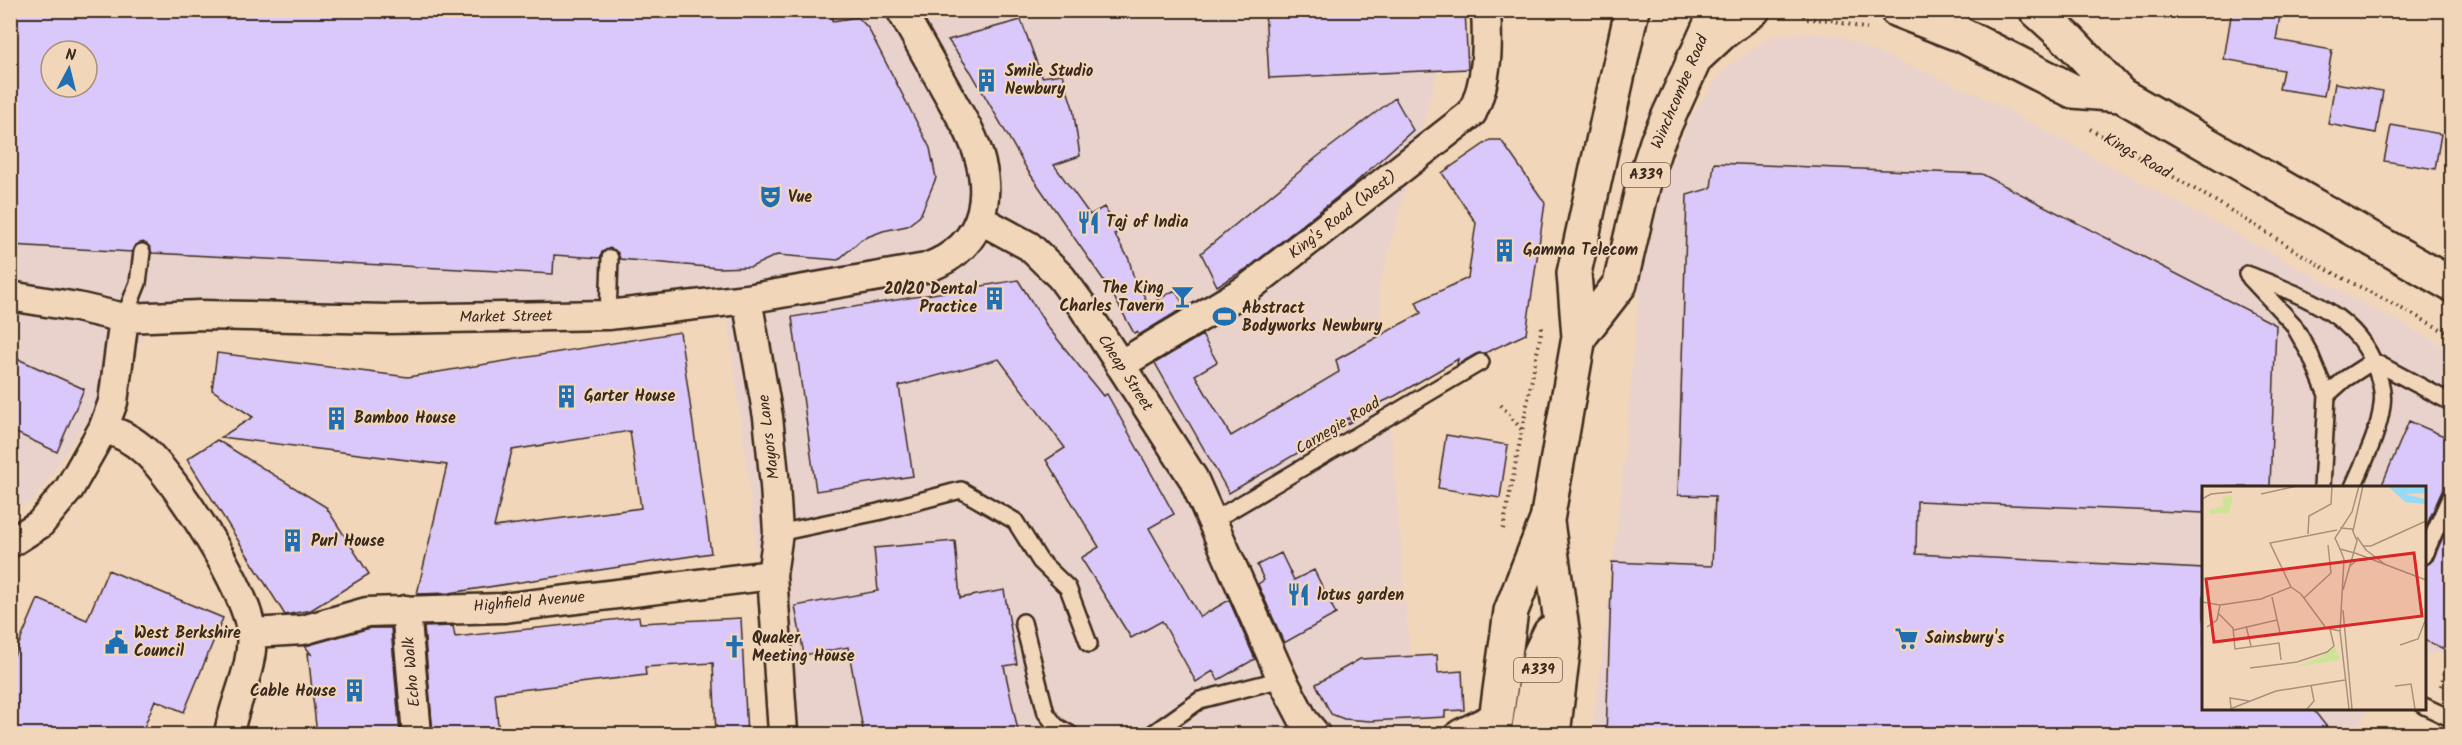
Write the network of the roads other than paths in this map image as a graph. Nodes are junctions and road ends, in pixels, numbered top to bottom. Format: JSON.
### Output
{"nodes":[{"id":1,"x":901,"y":10,"type":"edge"},
{"id":2,"x":1486,"y":10,"type":"edge"},
{"id":3,"x":1632,"y":10,"type":"edge"},
{"id":4,"x":1717,"y":10,"type":"edge"},
{"id":5,"x":1753,"y":10,"type":"edge"},
{"id":6,"x":1897,"y":10,"type":"edge"},
{"id":7,"x":2036,"y":10,"type":"edge"},
{"id":8,"x":1947,"y":22,"type":"edge"},
{"id":9,"x":1693,"y":60,"type":"junction"},
{"id":10,"x":2121,"y":95,"type":"junction"},
{"id":11,"x":981,"y":220,"type":"junction"},
{"id":12,"x":142,"y":252,"type":"dead end"},
{"id":13,"x":610,"y":258,"type":"dead end"},
{"id":14,"x":2451,"y":285,"type":"edge"},
{"id":15,"x":10,"y":296,"type":"edge"},
{"id":16,"x":747,"y":299,"type":"junction"},
{"id":17,"x":608,"y":315,"type":"junction"},
{"id":18,"x":124,"y":318,"type":"junction"},
{"id":19,"x":1579,"y":337,"type":"junction"},
{"id":20,"x":2373,"y":361,"type":"junction"},
{"id":21,"x":1481,"y":362,"type":"dead end"},
{"id":22,"x":1120,"y":365,"type":"junction"},
{"id":23,"x":2327,"y":395,"type":"junction"},
{"id":24,"x":2451,"y":403,"type":"edge"},
{"id":25,"x":103,"y":429,"type":"junction"},
{"id":26,"x":2322,"y":486,"type":"edge"},
{"id":27,"x":2353,"y":486,"type":"edge"},
{"id":28,"x":2451,"y":494,"type":"edge"},
{"id":29,"x":1214,"y":520,"type":"junction"},
{"id":30,"x":1547,"y":520,"type":"junction"},
{"id":31,"x":778,"y":533,"type":"junction"},
{"id":32,"x":13,"y":539,"type":"edge"},
{"id":33,"x":2426,"y":551,"type":"edge"},
{"id":34,"x":772,"y":575,"type":"junction"},
{"id":35,"x":406,"y":610,"type":"junction"},
{"id":36,"x":1560,"y":610,"type":"junction"},
{"id":37,"x":1023,"y":622,"type":"dead end"},
{"id":38,"x":252,"y":633,"type":"junction"},
{"id":39,"x":1089,"y":644,"type":"dead end"},
{"id":40,"x":1282,"y":679,"type":"junction"},
{"id":41,"x":2426,"y":707,"type":"edge"},
{"id":42,"x":2451,"y":719,"type":"edge"},
{"id":43,"x":1494,"y":726,"type":"edge"},
{"id":44,"x":783,"y":732,"type":"dead end"},
{"id":45,"x":229,"y":735,"type":"edge"},
{"id":46,"x":417,"y":735,"type":"edge"},
{"id":47,"x":1070,"y":735,"type":"edge"},
{"id":48,"x":1152,"y":735,"type":"edge"},
{"id":49,"x":1315,"y":735,"type":"edge"},
{"id":50,"x":1460,"y":735,"type":"edge"},
{"id":51,"x":1528,"y":735,"type":"edge"},
{"id":52,"x":1554,"y":735,"type":"edge"}],
"edges":[{"from":1,"to":11,"type":"street"},
{"from":2,"to":22,"type":"street","name":"King's Road (West)"},
{"from":3,"to":19,"type":"main road","name":"Winchcombe Road","number":"A339"},
{"from":4,"to":9,"type":"main road","name":"Winchcombe Road","number":"A339"},
{"from":5,"to":9,"type":"main road"},
{"from":6,"to":8,"type":"main road"},
{"from":7,"to":10,"type":"main road"},
{"from":8,"to":10,"type":"main road"},
{"from":9,"to":19,"type":"main road","name":"Winchcombe Road","number":"A339"},
{"from":10,"to":14,"type":"main road"},
{"from":11,"to":16,"type":"street","name":"Market Street"},
{"from":11,"to":22,"type":"street","name":"Cheap Street"},
{"from":12,"to":18,"type":"lane"},
{"from":13,"to":17,"type":"lane"},
{"from":15,"to":18,"type":"street","name":"Market Street"},
{"from":16,"to":17,"type":"street","name":"Market Street"},
{"from":16,"to":31,"type":"street","name":"Mayors Lane"},
{"from":17,"to":18,"type":"street","name":"Market Street"},
{"from":18,"to":25,"type":"street"},
{"from":19,"to":30,"type":"main road","name":"Winchcombe Road","number":"A339"},
{"from":20,"to":23,"type":"lane"},
{"from":20,"to":23,"type":"lane"},
{"from":20,"to":24,"type":"lane"},
{"from":20,"to":27,"type":"lane"},
{"from":21,"to":29,"type":"lane","name":"Carnegie Road"},
{"from":22,"to":29,"type":"street","name":"Cheap Street"},
{"from":23,"to":26,"type":"lane"},
{"from":25,"to":32,"type":"street"},
{"from":25,"to":38,"type":"street"},
{"from":28,"to":33,"type":"lane"},
{"from":29,"to":40,"type":"street","name":"Cheap Street"},
{"from":30,"to":36,"type":"main road","name":"Winchcombe Road","number":"A339"},
{"from":30,"to":43,"type":"main road","name":"Winchcombe Road","number":"A339"},
{"from":31,"to":34,"type":"street","name":"Mayors Lane"},
{"from":31,"to":39,"type":"lane"},
{"from":34,"to":35,"type":"street","name":"Highfield Avenue"},
{"from":34,"to":44,"type":"street","name":"Mayors Lane"},
{"from":35,"to":38,"type":"street","name":"Highfield Avenue"},
{"from":35,"to":46,"type":"street","name":"Echo Walk"},
{"from":36,"to":51,"type":"main road","number":"A339"},
{"from":36,"to":52,"type":"main road","name":"Winchcombe Road","number":"A339"},
{"from":37,"to":47,"type":"lane"},
{"from":38,"to":45,"type":"street"},
{"from":40,"to":48,"type":"lane"},
{"from":40,"to":49,"type":"street","name":"Cheap Street"},
{"from":41,"to":42,"type":"lane"},
{"from":43,"to":50,"type":"street"}]}
